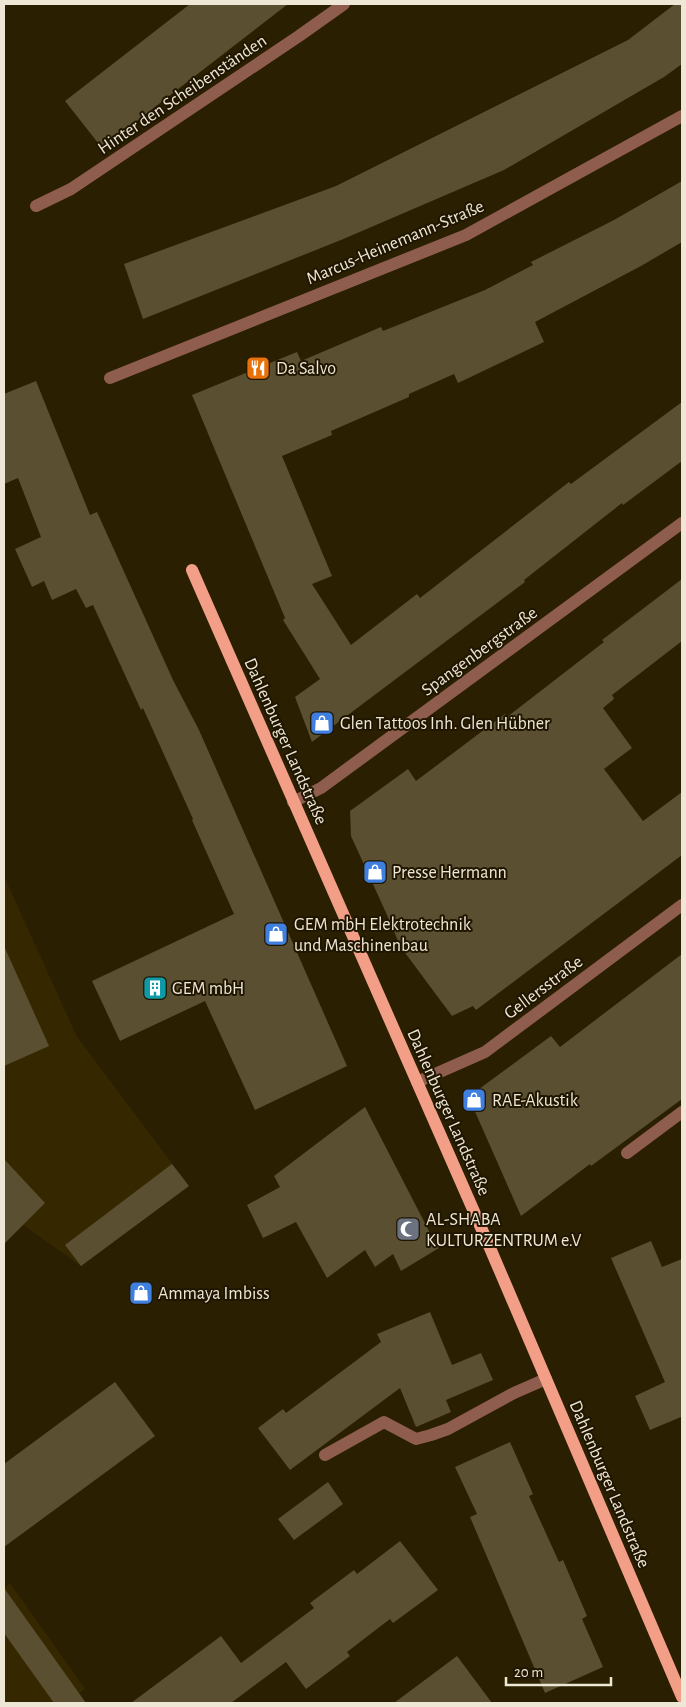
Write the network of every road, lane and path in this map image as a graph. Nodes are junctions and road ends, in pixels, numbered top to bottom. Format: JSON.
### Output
{"nodes":[{"id":1,"x":344,"y":4,"type":"edge"},
{"id":2,"x":682,"y":116,"type":"edge"},
{"id":3,"x":36,"y":206,"type":"dead end"},
{"id":4,"x":110,"y":378,"type":"dead end"},
{"id":5,"x":682,"y":523,"type":"edge"},
{"id":6,"x":192,"y":570,"type":"dead end"},
{"id":7,"x":293,"y":802,"type":"junction"},
{"id":8,"x":682,"y":905,"type":"edge"},
{"id":9,"x":417,"y":1082,"type":"junction"},
{"id":10,"x":682,"y":1112,"type":"edge"},
{"id":11,"x":627,"y":1153,"type":"dead end"},
{"id":12,"x":546,"y":1379,"type":"junction"},
{"id":13,"x":325,"y":1455,"type":"dead end"},
{"id":14,"x":682,"y":1696,"type":"edge"}],
"edges":[{"from":1,"to":3,"type":"street","name":"Hinter den Scheibenständen"},
{"from":2,"to":4,"type":"street","name":"Marcus-Heinemann-Straße"},
{"from":5,"to":7,"type":"street","name":"Spangenbergstraße"},
{"from":6,"to":7,"type":"main road","name":"Dahlenburger Landstraße"},
{"from":7,"to":9,"type":"main road","name":"Dahlenburger Landstraße"},
{"from":8,"to":9,"type":"street","name":"Gellersstraße"},
{"from":9,"to":12,"type":"main road","name":"Dahlenburger Landstraße"},
{"from":10,"to":11,"type":"street"},
{"from":12,"to":13,"type":"street"},
{"from":12,"to":14,"type":"main road","name":"Dahlenburger Landstraße"}]}
